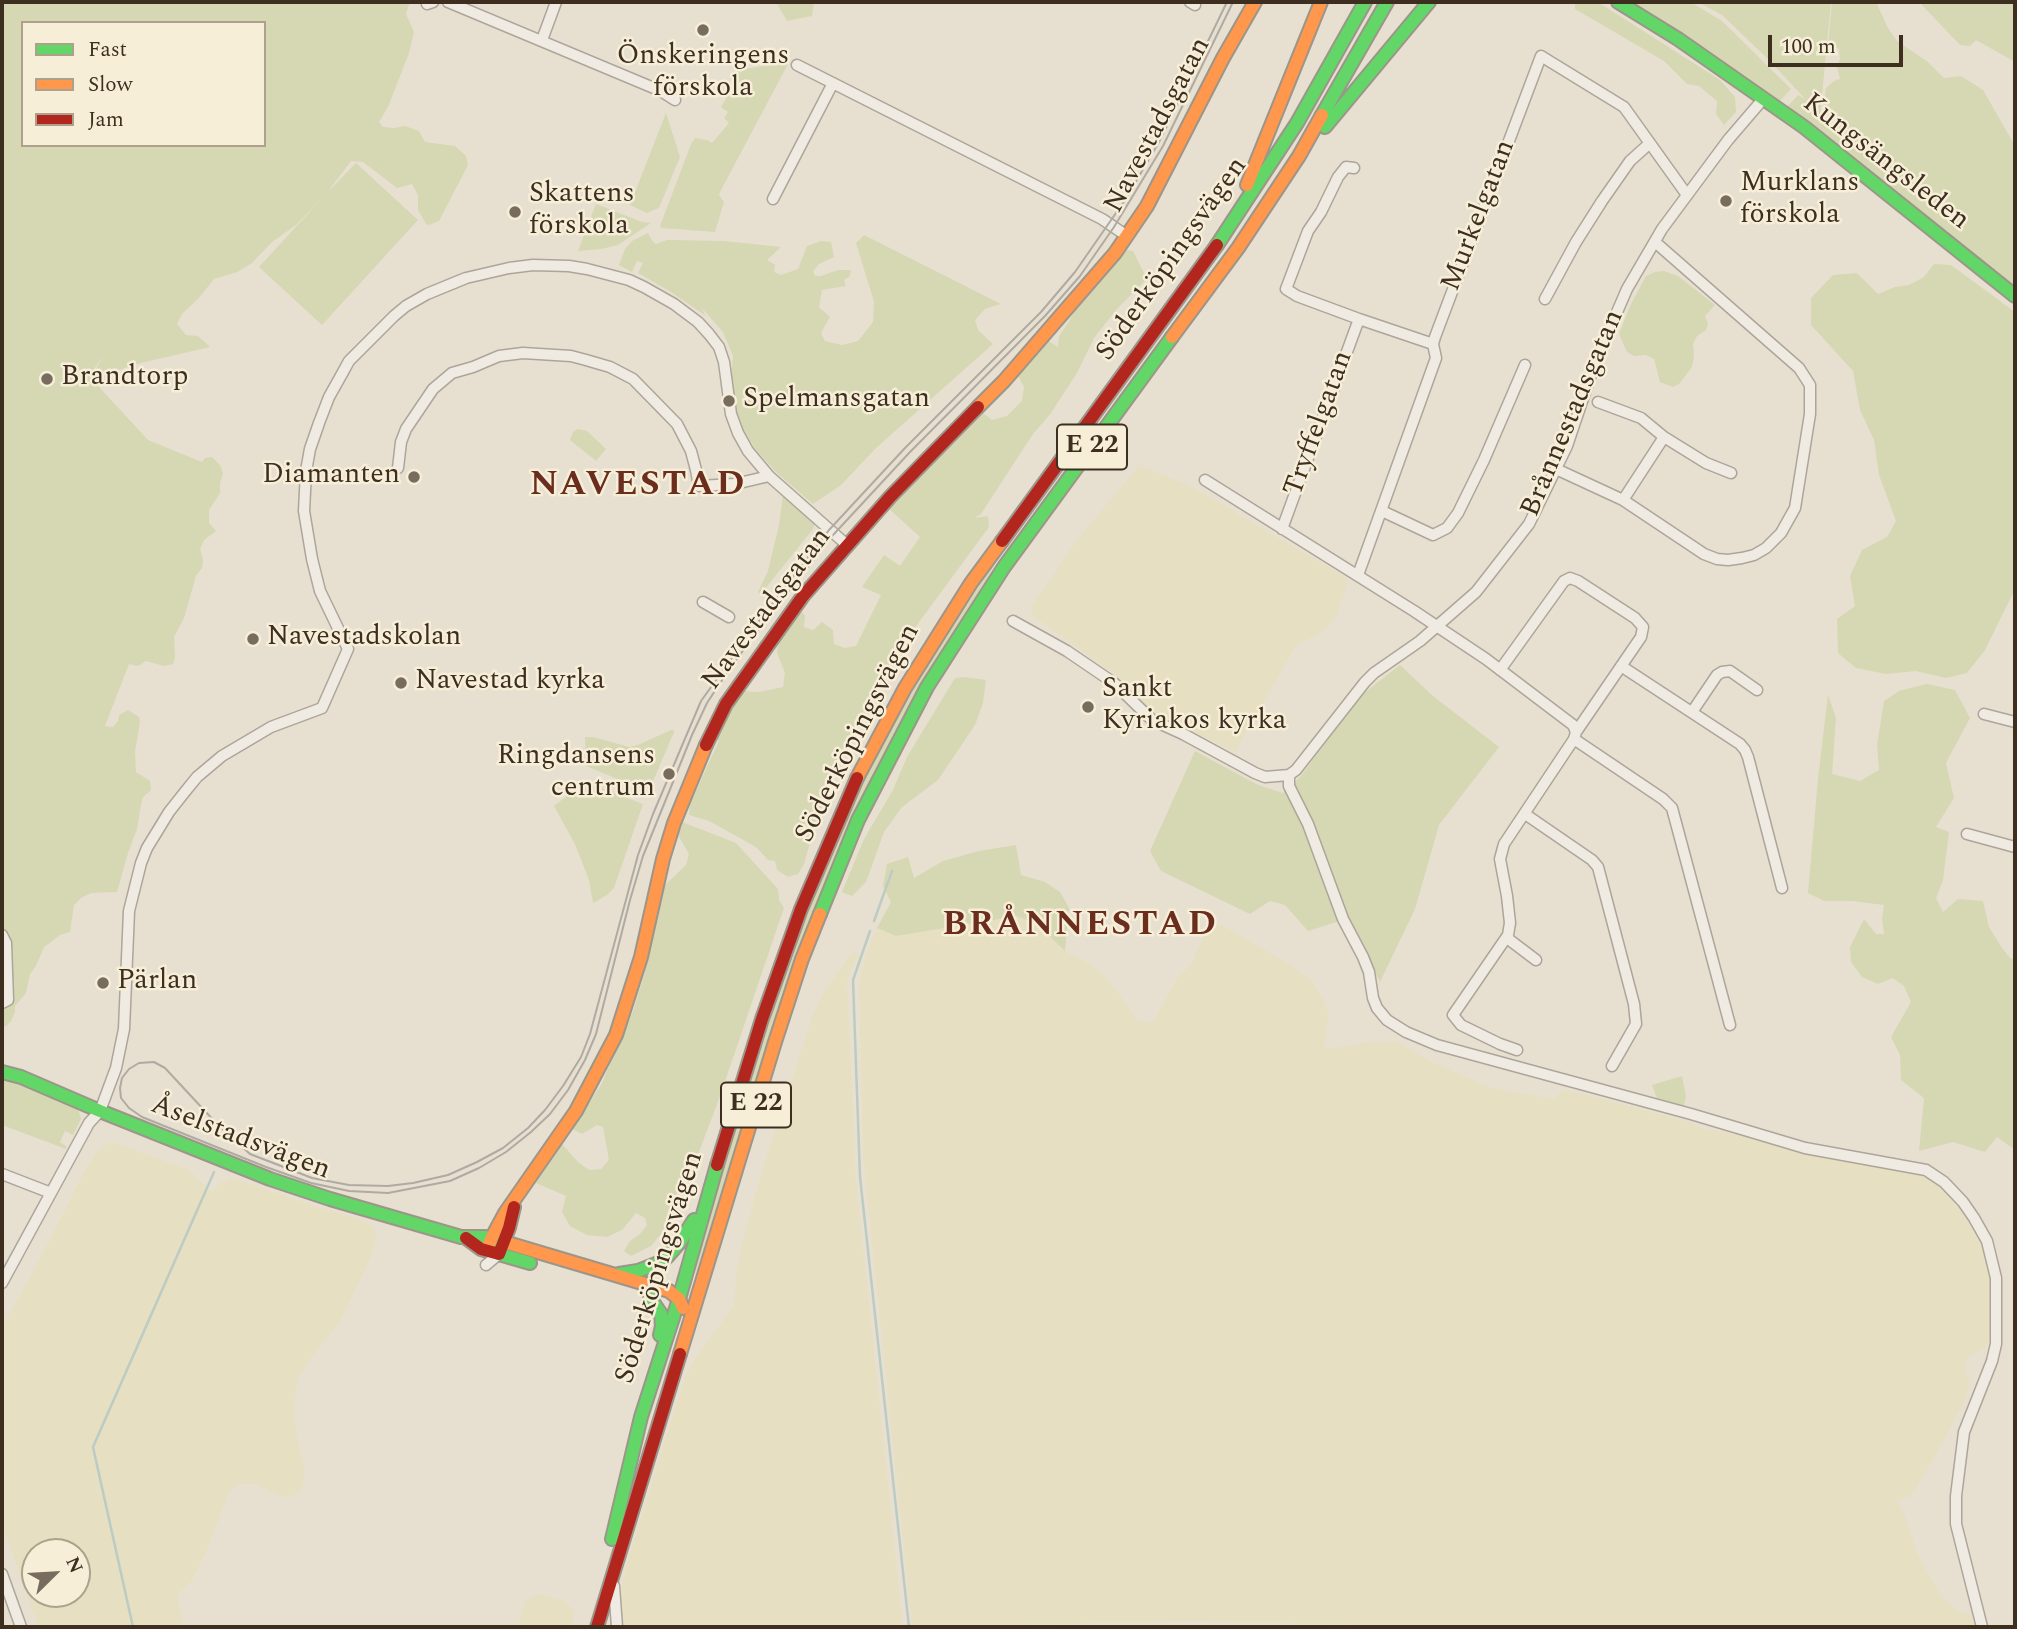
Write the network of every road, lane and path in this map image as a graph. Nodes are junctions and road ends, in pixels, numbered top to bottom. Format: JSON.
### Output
{"nodes":[{"id":1,"x":448,"y":2,"type":"edge"},
{"id":2,"x":556,"y":2,"type":"edge"},
{"id":3,"x":1255,"y":2,"type":"edge"},
{"id":4,"x":1321,"y":2,"type":"edge"},
{"id":5,"x":1365,"y":2,"type":"edge"},
{"id":6,"x":1387,"y":2,"type":"edge"},
{"id":7,"x":1429,"y":2,"type":"edge"},
{"id":8,"x":1618,"y":2,"type":"edge"},
{"id":9,"x":542,"y":40,"type":"junction"},
{"id":10,"x":797,"y":65,"type":"dead end"},
{"id":11,"x":833,"y":83,"type":"junction"},
{"id":12,"x":1764,"y":98,"type":"junction"},
{"id":13,"x":675,"y":100,"type":"dead end"},
{"id":14,"x":1650,"y":143,"type":"junction"},
{"id":15,"x":1299,"y":156,"type":"junction"},
{"id":16,"x":1354,"y":168,"type":"dead end"},
{"id":17,"x":1687,"y":195,"type":"junction"},
{"id":18,"x":773,"y":199,"type":"dead end"},
{"id":19,"x":1127,"y":236,"type":"junction"},
{"id":20,"x":1222,"y":239,"type":"junction"},
{"id":21,"x":1655,"y":242,"type":"junction"},
{"id":22,"x":2015,"y":296,"type":"edge"},
{"id":23,"x":1545,"y":299,"type":"dead end"},
{"id":24,"x":1359,"y":318,"type":"junction"},
{"id":25,"x":1433,"y":344,"type":"junction"},
{"id":26,"x":1525,"y":365,"type":"dead end"},
{"id":27,"x":1598,"y":402,"type":"dead end"},
{"id":28,"x":1664,"y":437,"type":"junction"},
{"id":29,"x":398,"y":468,"type":"dead end"},
{"id":30,"x":1556,"y":469,"type":"junction"},
{"id":31,"x":1731,"y":473,"type":"dead end"},
{"id":32,"x":769,"y":476,"type":"junction"},
{"id":33,"x":1205,"y":480,"type":"dead end"},
{"id":34,"x":1623,"y":500,"type":"junction"},
{"id":35,"x":1382,"y":512,"type":"junction"},
{"id":36,"x":1282,"y":529,"type":"junction"},
{"id":37,"x":846,"y":545,"type":"junction"},
{"id":38,"x":1358,"y":575,"type":"junction"},
{"id":39,"x":704,"y":602,"type":"dead end"},
{"id":40,"x":729,"y":617,"type":"dead end"},
{"id":41,"x":1013,"y":621,"type":"dead end"},
{"id":42,"x":1436,"y":626,"type":"junction"},
{"id":43,"x":1621,"y":666,"type":"junction"},
{"id":44,"x":1500,"y":670,"type":"junction"},
{"id":45,"x":1757,"y":690,"type":"dead end"},
{"id":46,"x":1692,"y":712,"type":"junction"},
{"id":47,"x":1984,"y":714,"type":"dead end"},
{"id":48,"x":2015,"y":722,"type":"edge"},
{"id":49,"x":1575,"y":735,"type":"junction"},
{"id":50,"x":1289,"y":775,"type":"junction"},
{"id":51,"x":1525,"y":814,"type":"junction"},
{"id":52,"x":1967,"y":834,"type":"dead end"},
{"id":53,"x":2015,"y":847,"type":"edge"},
{"id":54,"x":1782,"y":888,"type":"dead end"},
{"id":55,"x":2,"y":935,"type":"edge"},
{"id":56,"x":1507,"y":938,"type":"junction"},
{"id":57,"x":1536,"y":960,"type":"dead end"},
{"id":58,"x":2,"y":1003,"type":"edge"},
{"id":59,"x":1730,"y":1025,"type":"dead end"},
{"id":60,"x":1517,"y":1050,"type":"dead end"},
{"id":61,"x":1612,"y":1066,"type":"dead end"},
{"id":62,"x":2,"y":1072,"type":"edge"},
{"id":63,"x":100,"y":1111,"type":"junction"},
{"id":64,"x":2,"y":1174,"type":"edge"},
{"id":65,"x":711,"y":1185,"type":"junction"},
{"id":66,"x":51,"y":1193,"type":"junction"},
{"id":67,"x":495,"y":1246,"type":"junction"},
{"id":68,"x":5,"y":1270,"type":"edge"},
{"id":69,"x":614,"y":1275,"type":"junction"},
{"id":70,"x":2,"y":1283,"type":"edge"},
{"id":71,"x":701,"y":1283,"type":"junction"},
{"id":72,"x":650,"y":1298,"type":"junction"},
{"id":73,"x":678,"y":1299,"type":"junction"},
{"id":74,"x":689,"y":1328,"type":"junction"},
{"id":75,"x":641,"y":1417,"type":"junction"},
{"id":76,"x":2,"y":1574,"type":"edge"},
{"id":77,"x":612,"y":1577,"type":"junction"},
{"id":78,"x":7,"y":1603,"type":"edge"},
{"id":79,"x":20,"y":1627,"type":"edge"},
{"id":80,"x":588,"y":1627,"type":"edge"},
{"id":81,"x":597,"y":1627,"type":"edge"},
{"id":82,"x":617,"y":1627,"type":"edge"},
{"id":83,"x":1982,"y":1627,"type":"edge"}],
"edges":[{"from":1,"to":9,"type":"street"},
{"from":2,"to":9,"type":"street"},
{"from":3,"to":19,"type":"main road","name":"Navestadsgatan"},
{"from":4,"to":20,"type":"main road"},
{"from":5,"to":20,"type":"main road","name":"Söderköpingsvägen","number":"E 22"},
{"from":6,"to":15,"type":"main road","name":"Söderköpingsvägen","number":"E 22"},
{"from":7,"to":15,"type":"main road"},
{"from":8,"to":12,"type":"main road","name":"Kungsängsleden"},
{"from":9,"to":13,"type":"street"},
{"from":10,"to":11,"type":"street","name":"Navestadsgatan"},
{"from":11,"to":18,"type":"street"},
{"from":11,"to":19,"type":"street","name":"Navestadsgatan"},
{"from":12,"to":17,"type":"street","name":"Brånnestadsgatan"},
{"from":12,"to":22,"type":"main road","name":"Kungsängsleden"},
{"from":14,"to":17,"type":"street","name":"Murkelgatan"},
{"from":14,"to":23,"type":"street"},
{"from":14,"to":25,"type":"street","name":"Murkelgatan"},
{"from":15,"to":71,"type":"main road","name":"Söderköpingsvägen","number":"E 22"},
{"from":16,"to":24,"type":"street","name":"Tryffelgatan"},
{"from":17,"to":21,"type":"street","name":"Brånnestadsgatan"},
{"from":19,"to":37,"type":"main road","name":"Navestadsgatan"},
{"from":20,"to":65,"type":"main road","name":"Söderköpingsvägen","number":"E 22"},
{"from":21,"to":30,"type":"street","name":"Brånnestadsgatan"},
{"from":21,"to":34,"type":"street"},
{"from":24,"to":25,"type":"street","name":"Tryffelgatan"},
{"from":24,"to":36,"type":"street","name":"Tryffelgatan"},
{"from":25,"to":35,"type":"street","name":"Murkelgatan"},
{"from":26,"to":35,"type":"street"},
{"from":27,"to":28,"type":"street"},
{"from":28,"to":31,"type":"street"},
{"from":28,"to":34,"type":"street"},
{"from":29,"to":32,"type":"street"},
{"from":30,"to":34,"type":"street"},
{"from":30,"to":42,"type":"street","name":"Brånnestadsgatan"},
{"from":32,"to":37,"type":"street"},
{"from":32,"to":63,"type":"street"},
{"from":33,"to":36,"type":"street","name":"Tryffelgatan"},
{"from":35,"to":38,"type":"street","name":"Murkelgatan"},
{"from":36,"to":38,"type":"street","name":"Tryffelgatan"},
{"from":37,"to":67,"type":"main road","name":"Navestadsgatan"},
{"from":38,"to":42,"type":"street","name":"Tryffelgatan"},
{"from":39,"to":40,"type":"street"},
{"from":41,"to":50,"type":"street"},
{"from":42,"to":44,"type":"street","name":"Tryffelgatan"},
{"from":42,"to":50,"type":"street","name":"Brånnestadsgatan"},
{"from":43,"to":44,"type":"street"},
{"from":43,"to":46,"type":"street"},
{"from":43,"to":49,"type":"street"},
{"from":44,"to":49,"type":"street","name":"Tryffelgatan"},
{"from":45,"to":46,"type":"street"},
{"from":46,"to":54,"type":"street"},
{"from":47,"to":48,"type":"street"},
{"from":49,"to":51,"type":"street"},
{"from":49,"to":59,"type":"street","name":"Tryffelgatan"},
{"from":50,"to":83,"type":"street"},
{"from":51,"to":56,"type":"street"},
{"from":51,"to":61,"type":"street"},
{"from":52,"to":53,"type":"street"},
{"from":55,"to":58,"type":"street"},
{"from":56,"to":57,"type":"street"},
{"from":56,"to":60,"type":"street"},
{"from":62,"to":63,"type":"main road","name":"Åselstadsvägen"},
{"from":63,"to":66,"type":"street"},
{"from":63,"to":67,"type":"main road","name":"Åselstadsvägen"},
{"from":64,"to":66,"type":"street"},
{"from":65,"to":69,"type":"main road"},
{"from":65,"to":73,"type":"main road","name":"Söderköpingsvägen","number":"E 22"},
{"from":66,"to":68,"type":"street"},
{"from":67,"to":69,"type":"main road"},
{"from":67,"to":72,"type":"main road"},
{"from":68,"to":70,"type":"street"},
{"from":69,"to":73,"type":"main road"},
{"from":71,"to":73,"type":"main road"},
{"from":71,"to":74,"type":"main road","name":"Söderköpingsvägen","number":"E 22"},
{"from":72,"to":73,"type":"main road"},
{"from":72,"to":75,"type":"main road"},
{"from":73,"to":74,"type":"main road"},
{"from":73,"to":75,"type":"main road","name":"Söderköpingsvägen","number":"E 22"},
{"from":74,"to":77,"type":"main road","name":"Söderköpingsvägen","number":"E 22"},
{"from":75,"to":80,"type":"main road","name":"Söderköpingsvägen","number":"E 22"},
{"from":76,"to":78,"type":"street"},
{"from":77,"to":81,"type":"main road","name":"Söderköpingsvägen","number":"E 22"},
{"from":77,"to":82,"type":"street","name":"Söderköpingsvägen"},
{"from":78,"to":79,"type":"street"}]}
